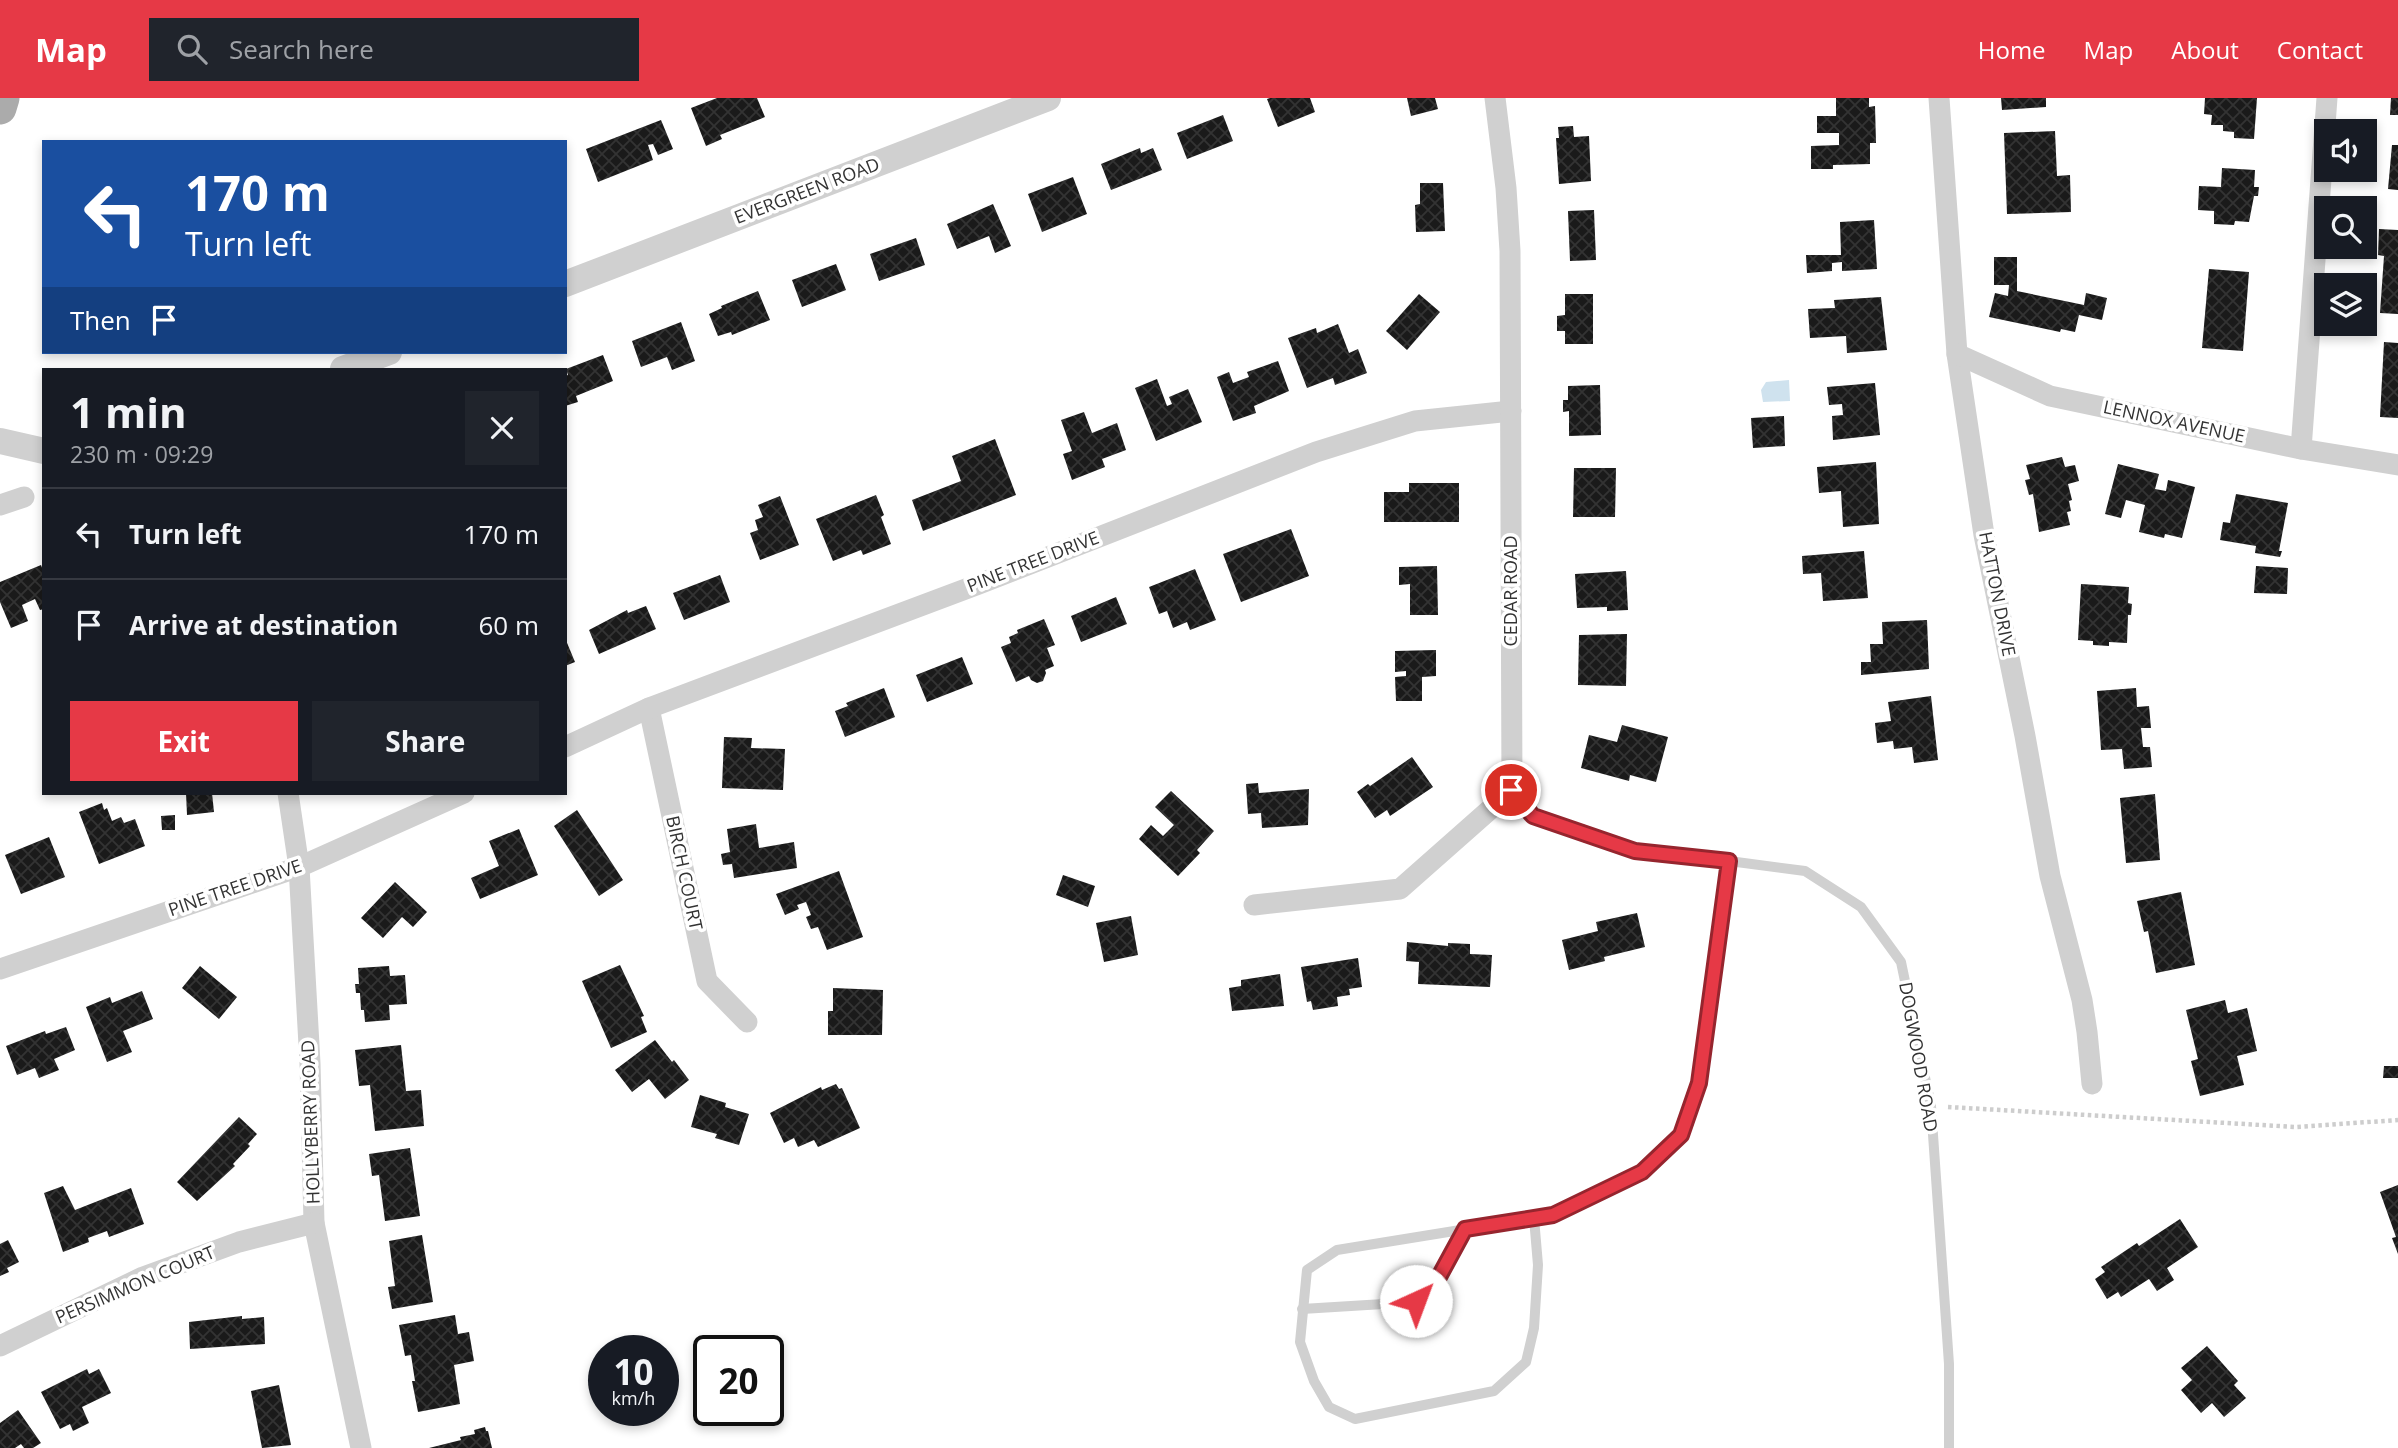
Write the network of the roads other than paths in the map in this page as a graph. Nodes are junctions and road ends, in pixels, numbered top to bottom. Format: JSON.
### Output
{"nodes":[{"id":1,"x":3,"y":98,"type":"edge"},
{"id":2,"x":1048,"y":98,"type":"edge"},
{"id":3,"x":1495,"y":98,"type":"edge"},
{"id":4,"x":1939,"y":98,"type":"edge"},
{"id":5,"x":2327,"y":98,"type":"edge"},
{"id":6,"x":0,"y":108,"type":"edge"},
{"id":7,"x":567,"y":283,"type":"edge"},
{"id":8,"x":384,"y":354,"type":"edge"},
{"id":9,"x":1957,"y":354,"type":"junction"},
{"id":10,"x":346,"y":368,"type":"edge"},
{"id":11,"x":1511,"y":411,"type":"junction"},
{"id":12,"x":0,"y":441,"type":"edge"},
{"id":13,"x":2301,"y":449,"type":"junction"},
{"id":14,"x":42,"y":451,"type":"edge"},
{"id":15,"x":2398,"y":465,"type":"edge"},
{"id":16,"x":24,"y":497,"type":"dead end"},
{"id":17,"x":0,"y":505,"type":"edge"},
{"id":18,"x":649,"y":709,"type":"junction"},
{"id":19,"x":567,"y":746,"type":"edge"},
{"id":20,"x":1511,"y":790,"type":"junction"},
{"id":21,"x":288,"y":795,"type":"edge"},
{"id":22,"x":460,"y":795,"type":"edge"},
{"id":23,"x":1729,"y":861,"type":"junction"},
{"id":24,"x":299,"y":867,"type":"junction"},
{"id":25,"x":1254,"y":905,"type":"dead end"},
{"id":26,"x":0,"y":969,"type":"edge"},
{"id":27,"x":747,"y":1022,"type":"dead end"},
{"id":28,"x":2092,"y":1084,"type":"dead end"},
{"id":29,"x":1534,"y":1218,"type":"junction"},
{"id":30,"x":314,"y":1223,"type":"junction"},
{"id":31,"x":1465,"y":1229,"type":"junction"},
{"id":32,"x":1301,"y":1309,"type":"junction"},
{"id":33,"x":0,"y":1346,"type":"edge"},
{"id":34,"x":361,"y":1448,"type":"edge"},
{"id":35,"x":1950,"y":1448,"type":"edge"}],
"edges":[{"from":1,"to":6,"type":"main road"},
{"from":2,"to":7,"type":"street","name":"EVERGREEN ROAD"},
{"from":3,"to":11,"type":"street","name":"CEDAR ROAD"},
{"from":4,"to":9,"type":"street","name":"HATTON DRIVE"},
{"from":5,"to":13,"type":"street"},
{"from":8,"to":10,"type":"street"},
{"from":9,"to":13,"type":"street","name":"LENNOX AVENUE"},
{"from":9,"to":28,"type":"street","name":"HATTON DRIVE"},
{"from":11,"to":18,"type":"street","name":"PINE TREE DRIVE"},
{"from":11,"to":20,"type":"street","name":"CEDAR ROAD"},
{"from":12,"to":14,"type":"street"},
{"from":13,"to":15,"type":"street","name":"LENNOX AVENUE"},
{"from":16,"to":17,"type":"street"},
{"from":18,"to":19,"type":"street","name":"PINE TREE DRIVE"},
{"from":18,"to":27,"type":"street","name":"BIRCH COURT"},
{"from":20,"to":23,"type":"lane","name":"DOGWOOD ROAD"},
{"from":20,"to":25,"type":"street"},
{"from":21,"to":24,"type":"street","name":"HOLLYBERRY ROAD"},
{"from":22,"to":24,"type":"street","name":"PINE TREE DRIVE"},
{"from":23,"to":29,"type":"lane"},
{"from":23,"to":35,"type":"lane","name":"DOGWOOD ROAD"},
{"from":24,"to":26,"type":"street","name":"PINE TREE DRIVE"},
{"from":24,"to":30,"type":"street","name":"HOLLYBERRY ROAD"},
{"from":29,"to":31,"type":"lane"},
{"from":29,"to":32,"type":"lane"},
{"from":30,"to":33,"type":"street","name":"PERSIMMON COURT"},
{"from":30,"to":34,"type":"street","name":"HOLLYBERRY ROAD"},
{"from":31,"to":32,"type":"lane"},
{"from":31,"to":32,"type":"lane"}]}
